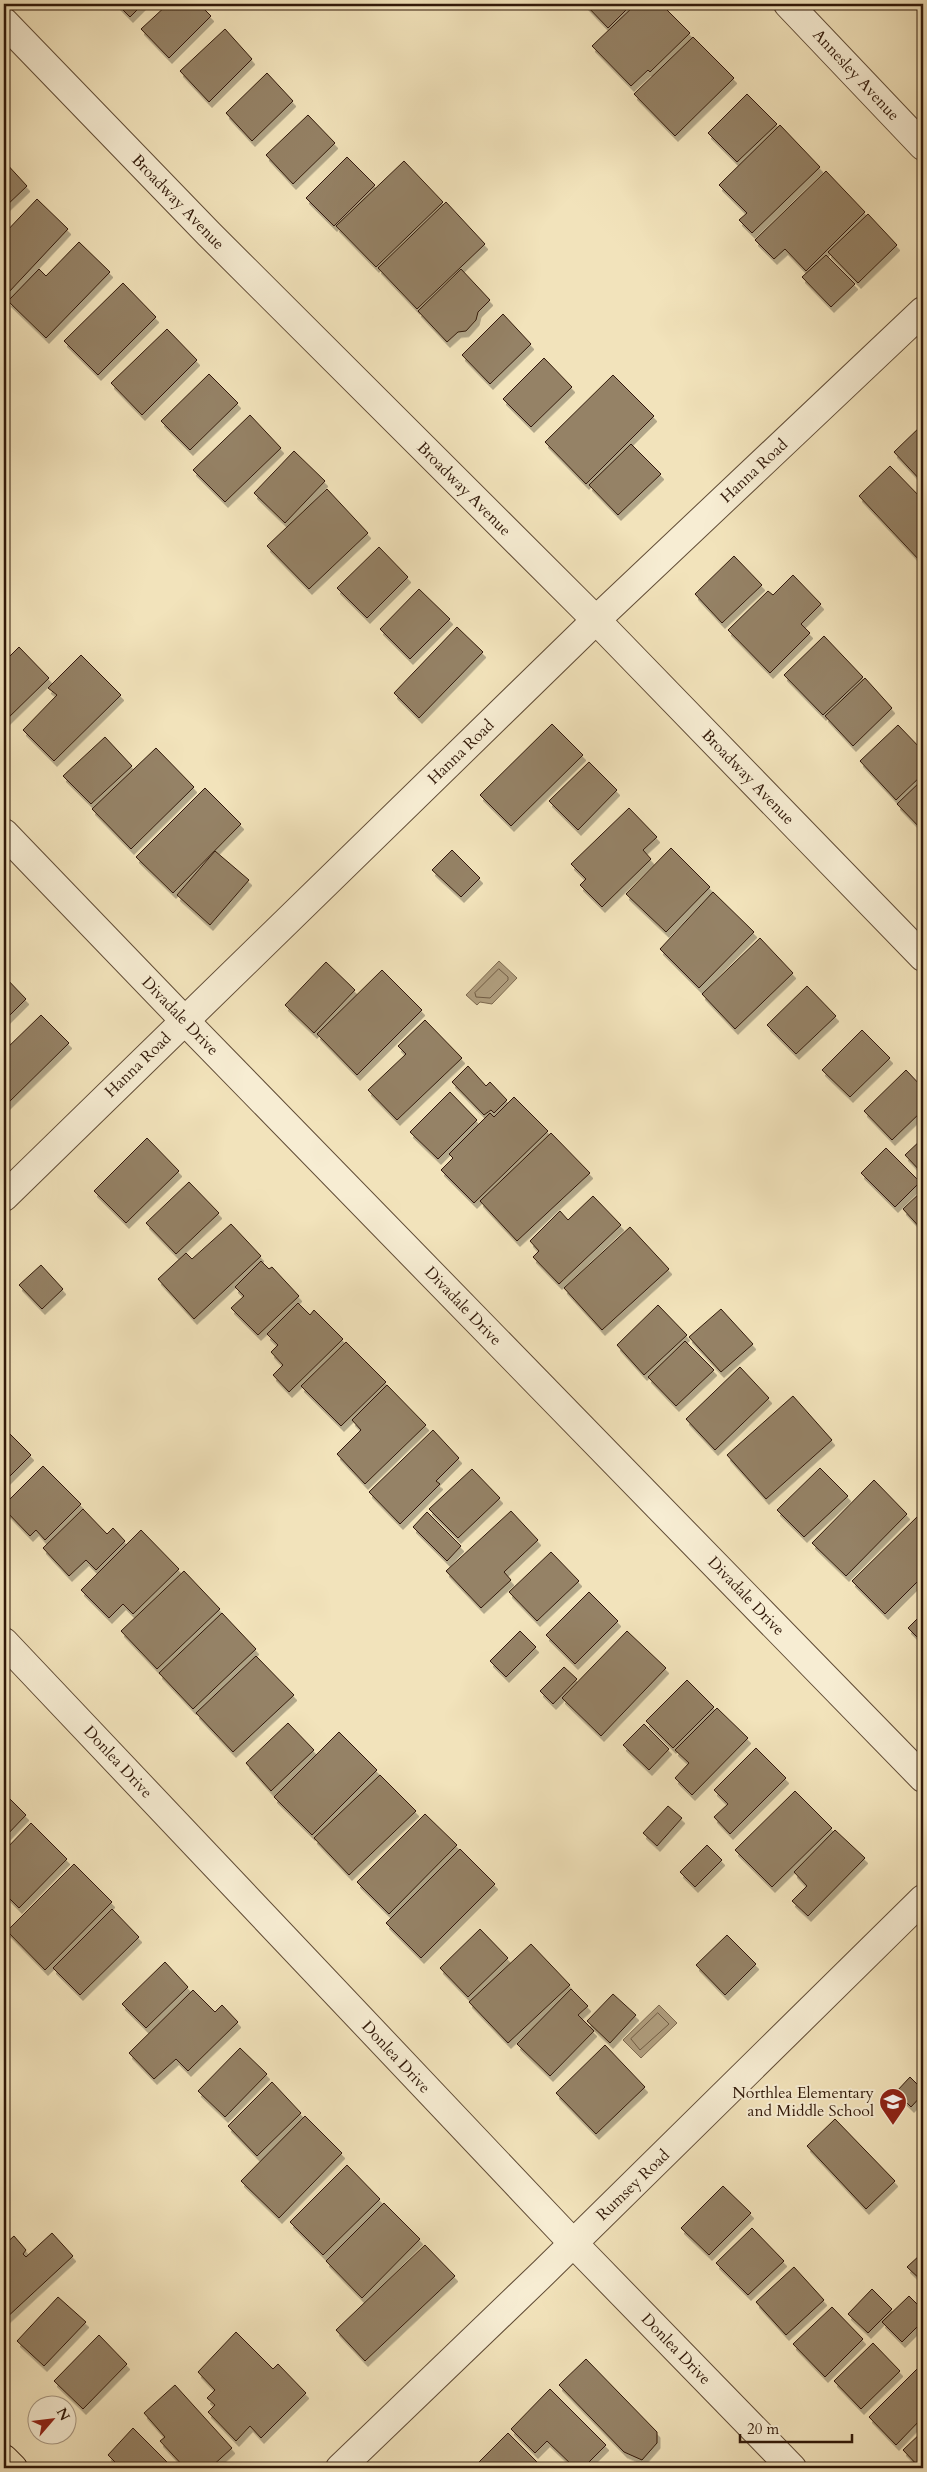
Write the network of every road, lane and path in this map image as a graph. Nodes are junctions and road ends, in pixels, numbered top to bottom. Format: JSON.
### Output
{"nodes":[{"id":1,"x":788,"y":4,"type":"edge"},
{"id":2,"x":4,"y":22,"type":"edge"},
{"id":3,"x":923,"y":146,"type":"edge"},
{"id":4,"x":923,"y":311,"type":"edge"},
{"id":5,"x":596,"y":620,"type":"junction"},
{"id":6,"x":4,"y":833,"type":"edge"},
{"id":7,"x":923,"y":957,"type":"edge"},
{"id":8,"x":184,"y":1020,"type":"junction"},
{"id":9,"x":4,"y":1197,"type":"edge"},
{"id":10,"x":4,"y":1642,"type":"edge"},
{"id":11,"x":923,"y":1778,"type":"edge"},
{"id":12,"x":923,"y":1899,"type":"edge"},
{"id":13,"x":573,"y":2243,"type":"junction"},
{"id":14,"x":4,"y":2459,"type":"edge"},
{"id":15,"x":13,"y":2468,"type":"edge"},
{"id":16,"x":340,"y":2468,"type":"edge"},
{"id":17,"x":792,"y":2468,"type":"edge"}],
"edges":[{"from":1,"to":3,"type":"street","name":"Annesley Avenue"},
{"from":2,"to":5,"type":"street","name":"Broadway Avenue"},
{"from":4,"to":5,"type":"street","name":"Hanna Road"},
{"from":5,"to":7,"type":"street","name":"Broadway Avenue"},
{"from":5,"to":8,"type":"street","name":"Hanna Road"},
{"from":6,"to":8,"type":"street","name":"Divadale Drive"},
{"from":8,"to":9,"type":"street","name":"Hanna Road"},
{"from":8,"to":11,"type":"street","name":"Divadale Drive"},
{"from":10,"to":13,"type":"street","name":"Donlea Drive"},
{"from":12,"to":13,"type":"street","name":"Rumsey Road"},
{"from":13,"to":16,"type":"street","name":"Rumsey Road"},
{"from":13,"to":17,"type":"street","name":"Donlea Drive"},
{"from":14,"to":15,"type":"main road"}]}
